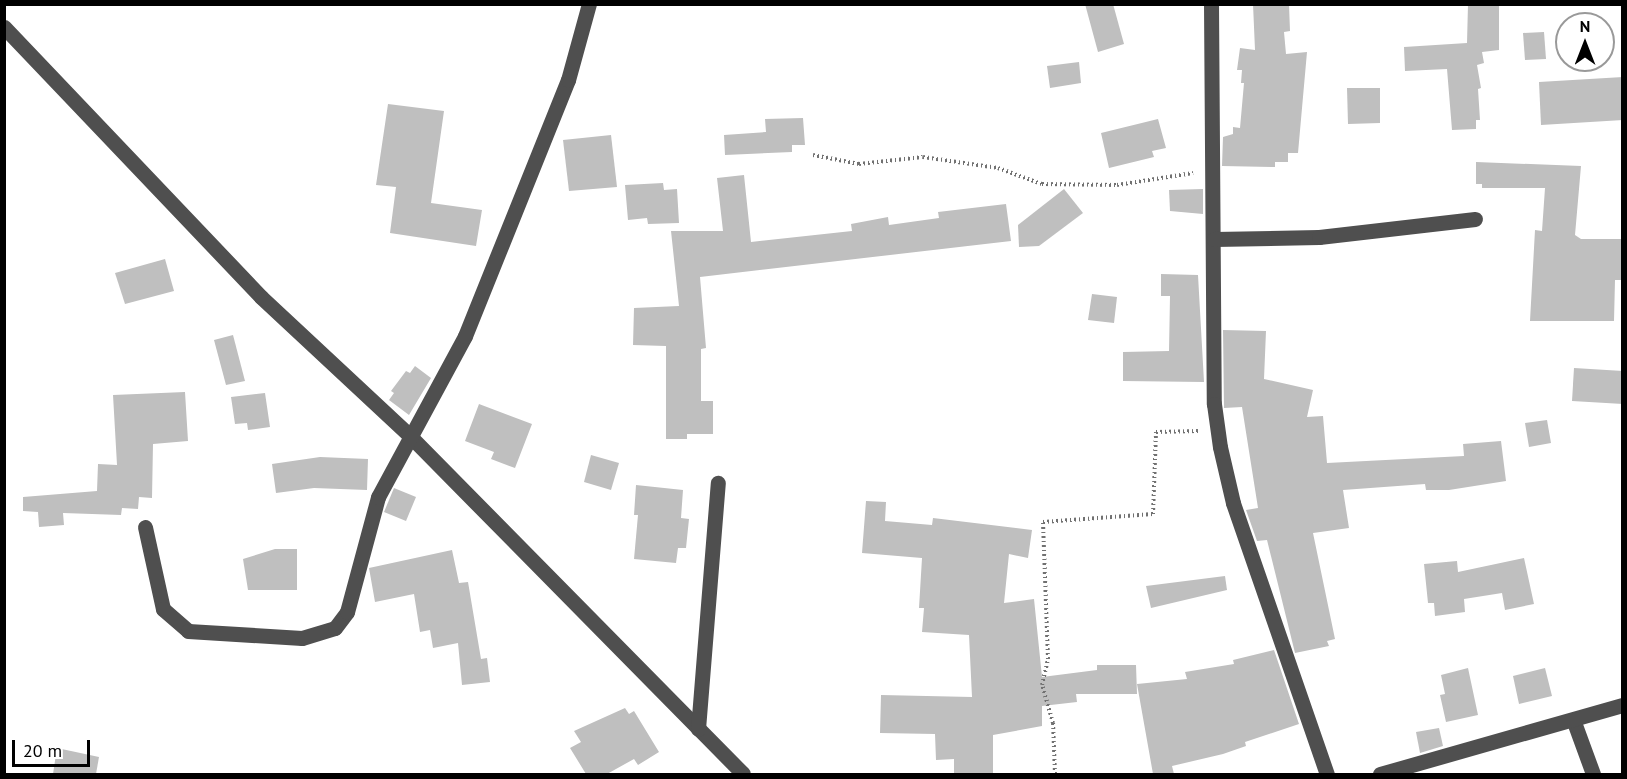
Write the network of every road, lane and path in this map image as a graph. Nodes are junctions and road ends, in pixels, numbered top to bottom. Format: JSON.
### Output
{"nodes":[{"id":1,"x":589,"y":4,"type":"edge"},
{"id":2,"x":1211,"y":4,"type":"edge"},
{"id":3,"x":4,"y":27,"type":"edge"},
{"id":4,"x":813,"y":155,"type":"dead end"},
{"id":5,"x":1214,"y":170,"type":"junction"},
{"id":6,"x":1475,"y":219,"type":"dead end"},
{"id":7,"x":1214,"y":239,"type":"junction"},
{"id":8,"x":1218,"y":430,"type":"junction"},
{"id":9,"x":408,"y":434,"type":"junction"},
{"id":10,"x":718,"y":483,"type":"dead end"},
{"id":11,"x":145,"y":527,"type":"dead end"},
{"id":12,"x":1623,"y":705,"type":"edge"},
{"id":13,"x":1574,"y":722,"type":"junction"},
{"id":14,"x":698,"y":729,"type":"junction"},
{"id":15,"x":743,"y":774,"type":"edge"},
{"id":16,"x":1055,"y":774,"type":"edge"},
{"id":17,"x":1327,"y":774,"type":"edge"},
{"id":18,"x":1380,"y":774,"type":"edge"},
{"id":19,"x":1593,"y":774,"type":"edge"}],
"edges":[{"from":1,"to":9,"type":"street"},
{"from":2,"to":5,"type":"street"},
{"from":3,"to":9,"type":"street"},
{"from":4,"to":5,"type":"path"},
{"from":5,"to":7,"type":"street"},
{"from":6,"to":7,"type":"street"},
{"from":7,"to":8,"type":"street"},
{"from":8,"to":16,"type":"path"},
{"from":8,"to":17,"type":"street"},
{"from":9,"to":11,"type":"street"},
{"from":9,"to":14,"type":"street"},
{"from":10,"to":14,"type":"street"},
{"from":12,"to":13,"type":"street"},
{"from":13,"to":18,"type":"street"},
{"from":13,"to":19,"type":"street"},
{"from":14,"to":15,"type":"street"}]}
